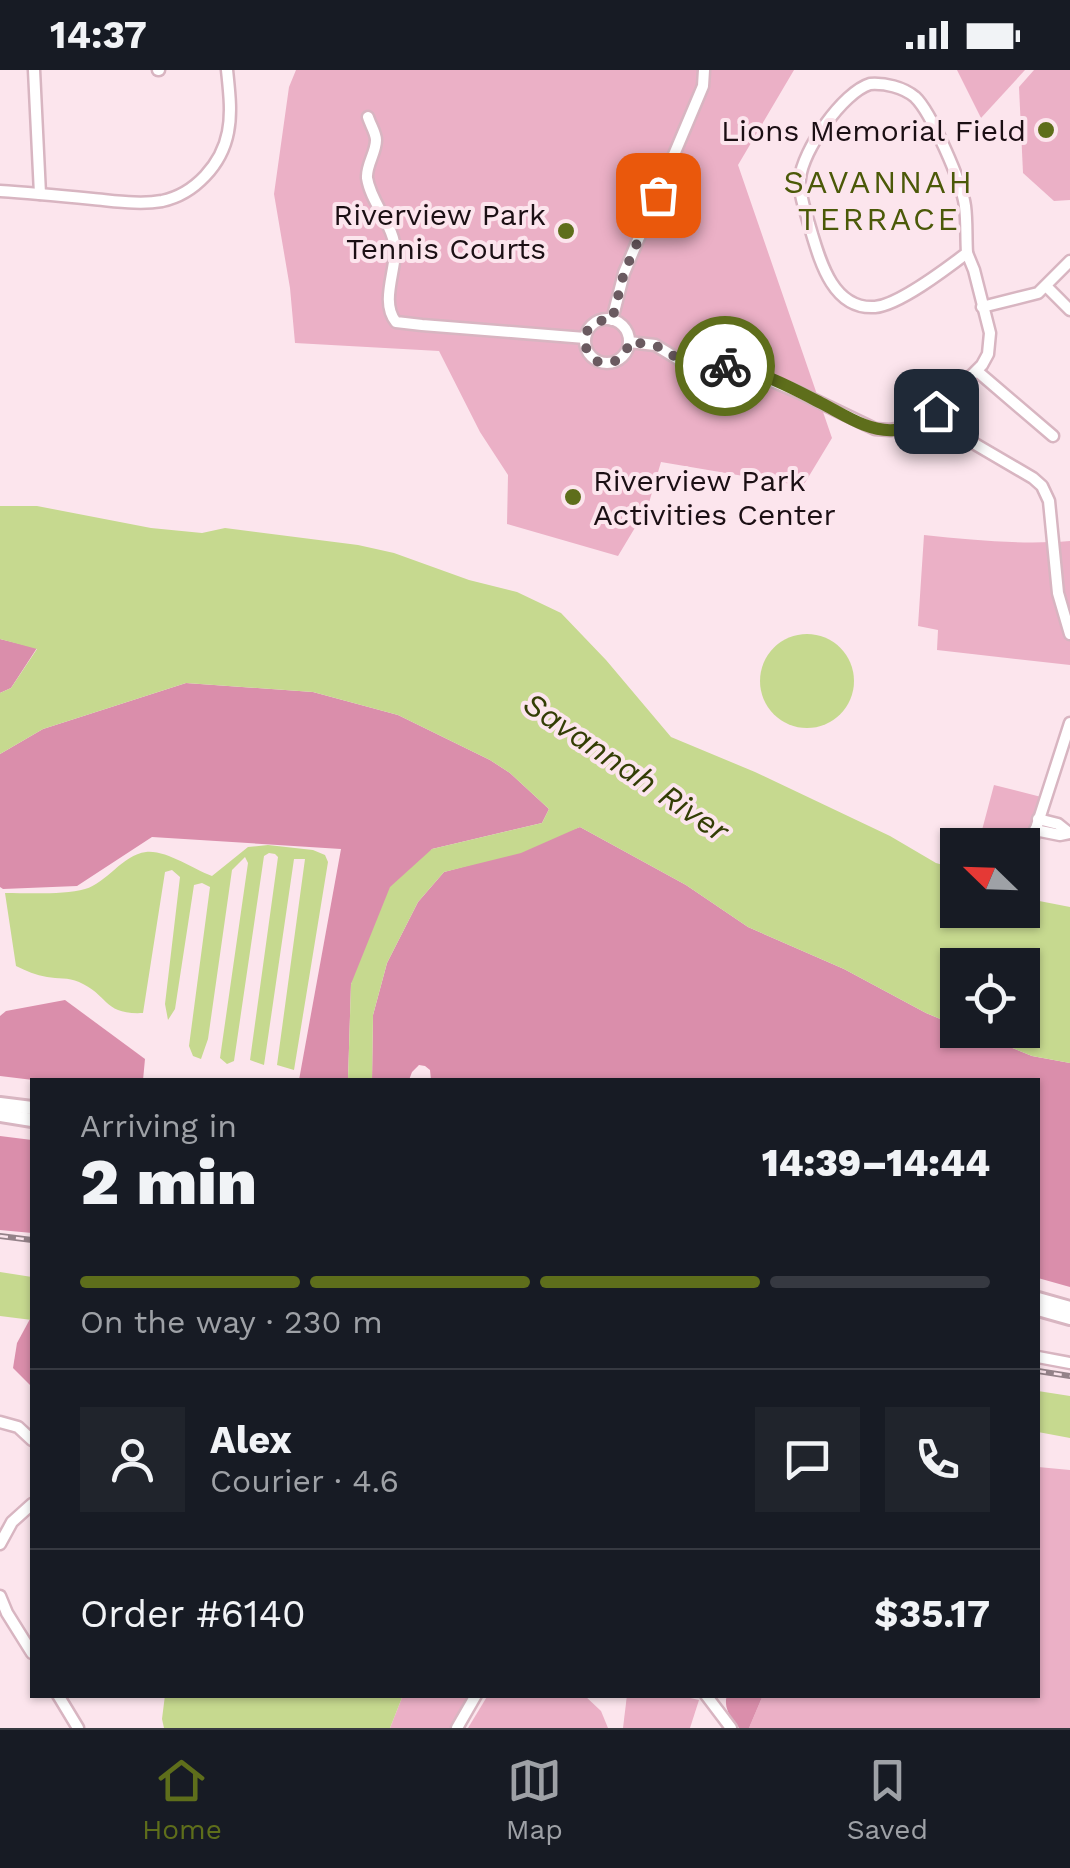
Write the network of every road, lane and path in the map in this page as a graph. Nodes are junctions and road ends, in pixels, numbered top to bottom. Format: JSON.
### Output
{"nodes":[{"id":1,"x":34,"y":70,"type":"edge"},
{"id":2,"x":227,"y":70,"type":"edge"},
{"id":3,"x":704,"y":70,"type":"edge"},
{"id":4,"x":368,"y":118,"type":"dead end"},
{"id":5,"x":0,"y":191,"type":"edge"},
{"id":6,"x":40,"y":194,"type":"junction"},
{"id":7,"x":967,"y":254,"type":"junction"},
{"id":8,"x":1070,"y":261,"type":"edge"},
{"id":9,"x":1046,"y":286,"type":"junction"},
{"id":10,"x":982,"y":307,"type":"junction"},
{"id":11,"x":1070,"y":310,"type":"edge"},
{"id":12,"x":612,"y":320,"type":"junction"},
{"id":13,"x":585,"y":338,"type":"junction"},
{"id":14,"x":629,"y":342,"type":"junction"},
{"id":15,"x":977,"y":371,"type":"junction"},
{"id":16,"x":936,"y":411,"type":"junction"},
{"id":17,"x":1053,"y":436,"type":"dead end"},
{"id":18,"x":1070,"y":634,"type":"edge"},
{"id":19,"x":1070,"y":724,"type":"edge"},
{"id":20,"x":1036,"y":824,"type":"junction"},
{"id":21,"x":1035,"y":828,"type":"edge"},
{"id":22,"x":1069,"y":833,"type":"edge"},
{"id":23,"x":0,"y":1104,"type":"edge"},
{"id":24,"x":30,"y":1108,"type":"edge"},
{"id":25,"x":0,"y":1115,"type":"edge"},
{"id":26,"x":30,"y":1120,"type":"edge"},
{"id":27,"x":1040,"y":1300,"type":"edge"},
{"id":28,"x":1070,"y":1308,"type":"edge"},
{"id":29,"x":1040,"y":1310,"type":"edge"},
{"id":30,"x":1070,"y":1318,"type":"edge"},
{"id":31,"x":1040,"y":1356,"type":"edge"},
{"id":32,"x":1070,"y":1363,"type":"edge"},
{"id":33,"x":0,"y":1422,"type":"edge"},
{"id":34,"x":30,"y":1438,"type":"edge"},
{"id":35,"x":30,"y":1506,"type":"edge"},
{"id":36,"x":0,"y":1541,"type":"edge"},
{"id":37,"x":0,"y":1596,"type":"edge"},
{"id":38,"x":30,"y":1650,"type":"edge"},
{"id":39,"x":60,"y":1698,"type":"edge"},
{"id":40,"x":474,"y":1698,"type":"edge"},
{"id":41,"x":708,"y":1698,"type":"edge"},
{"id":42,"x":78,"y":1728,"type":"edge"},
{"id":43,"x":457,"y":1728,"type":"edge"},
{"id":44,"x":731,"y":1728,"type":"edge"}],
"edges":[{"from":1,"to":6,"type":"street"},
{"from":2,"to":6,"type":"street"},
{"from":3,"to":12,"type":"street"},
{"from":4,"to":13,"type":"street"},
{"from":5,"to":6,"type":"street"},
{"from":7,"to":7,"type":"street"},
{"from":7,"to":10,"type":"street"},
{"from":8,"to":9,"type":"street"},
{"from":9,"to":10,"type":"street"},
{"from":9,"to":11,"type":"street"},
{"from":10,"to":15,"type":"street"},
{"from":12,"to":13,"type":"street"},
{"from":12,"to":14,"type":"street"},
{"from":13,"to":14,"type":"street"},
{"from":14,"to":16,"type":"street"},
{"from":15,"to":16,"type":"street"},
{"from":15,"to":17,"type":"street"},
{"from":16,"to":18,"type":"street"},
{"from":19,"to":20,"type":"street"},
{"from":20,"to":21,"type":"street"},
{"from":20,"to":22,"type":"street"},
{"from":23,"to":24,"type":"main road"},
{"from":25,"to":26,"type":"main road"},
{"from":27,"to":28,"type":"main road"},
{"from":29,"to":30,"type":"main road"},
{"from":31,"to":32,"type":"street"},
{"from":33,"to":34,"type":"street"},
{"from":35,"to":36,"type":"street"},
{"from":37,"to":38,"type":"street"},
{"from":39,"to":42,"type":"street"},
{"from":40,"to":43,"type":"street"},
{"from":41,"to":44,"type":"street"}]}
